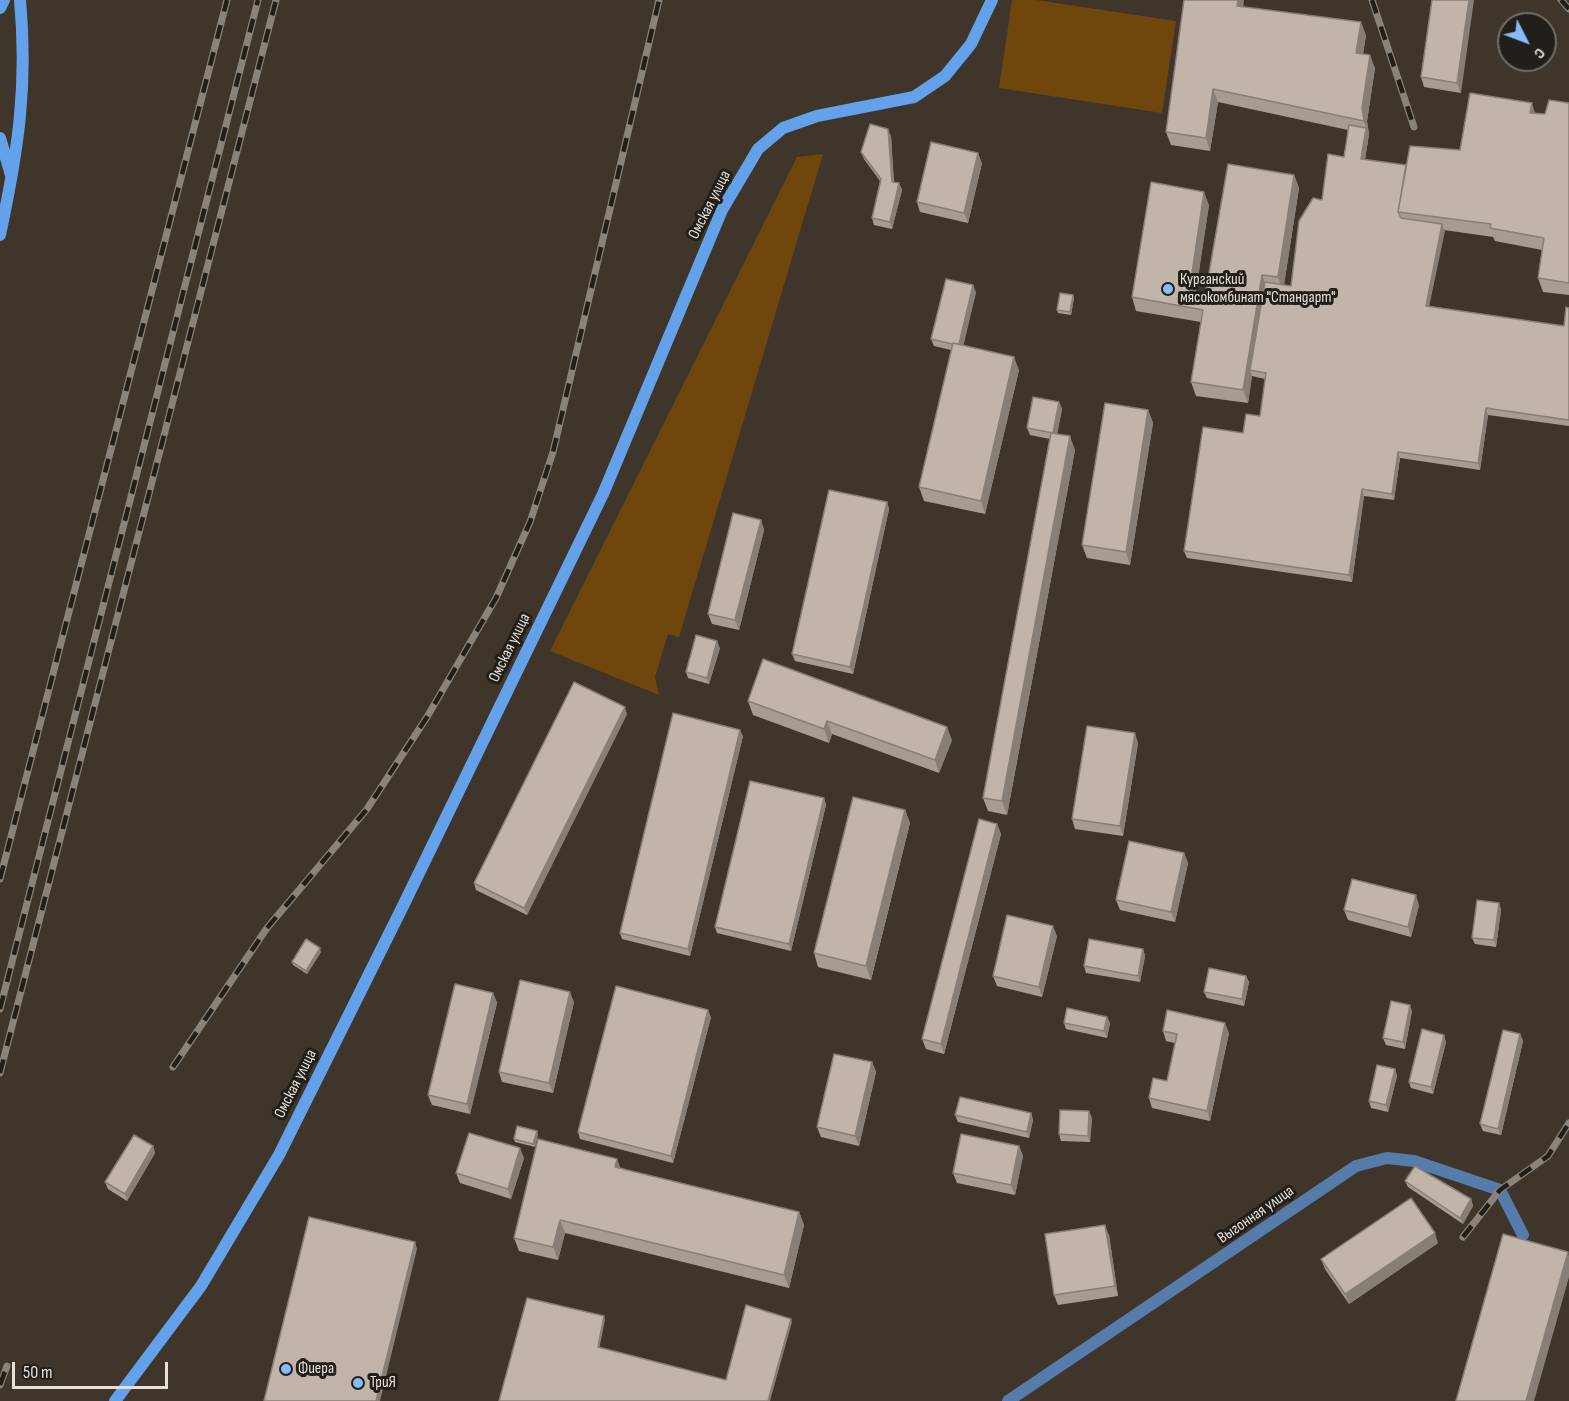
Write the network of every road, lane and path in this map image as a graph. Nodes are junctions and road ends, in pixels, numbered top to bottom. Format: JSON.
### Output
{"nodes":[{"id":1,"x":4,"y":0,"type":"edge"},
{"id":2,"x":20,"y":0,"type":"edge"},
{"id":3,"x":992,"y":0,"type":"edge"},
{"id":4,"x":0,"y":8,"type":"edge"},
{"id":5,"x":0,"y":138,"type":"edge"},
{"id":6,"x":12,"y":180,"type":"junction"},
{"id":7,"x":0,"y":235,"type":"edge"},
{"id":8,"x":1523,"y":1235,"type":"dead end"},
{"id":9,"x":115,"y":1401,"type":"edge"},
{"id":10,"x":1008,"y":1401,"type":"edge"}],
"edges":[{"from":1,"to":4,"type":"main road"},
{"from":2,"to":6,"type":"main road"},
{"from":3,"to":9,"type":"main road","name":"Омская улица"},
{"from":5,"to":6,"type":"main road"},
{"from":6,"to":7,"type":"main road"},
{"from":8,"to":10,"type":"street","name":"Выгонная улица"}]}
